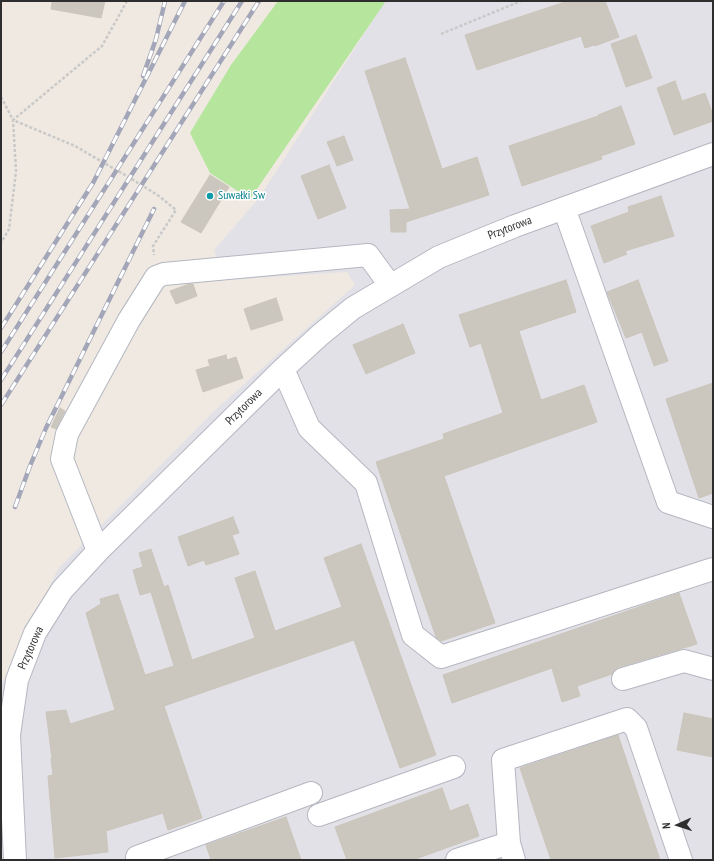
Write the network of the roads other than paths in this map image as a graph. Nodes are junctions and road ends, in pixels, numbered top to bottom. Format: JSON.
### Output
{"nodes":[{"id":1,"x":713,"y":154,"type":"edge"},
{"id":2,"x":564,"y":208,"type":"junction"},
{"id":3,"x":390,"y":285,"type":"junction"},
{"id":4,"x":283,"y":369,"type":"junction"},
{"id":5,"x":713,"y":517,"type":"edge"},
{"id":6,"x":98,"y":551,"type":"junction"},
{"id":7,"x":713,"y":569,"type":"edge"},
{"id":8,"x":713,"y":669,"type":"edge"},
{"id":9,"x":624,"y":679,"type":"dead end"},
{"id":10,"x":454,"y":767,"type":"dead end"},
{"id":11,"x":311,"y":793,"type":"dead end"},
{"id":12,"x":319,"y":815,"type":"dead end"},
{"id":13,"x":512,"y":851,"type":"edge"},
{"id":14,"x":137,"y":856,"type":"dead end"},
{"id":15,"x":15,"y":860,"type":"edge"},
{"id":16,"x":457,"y":860,"type":"edge"},
{"id":17,"x":681,"y":860,"type":"edge"}],
"edges":[{"from":1,"to":2,"type":"street","name":"Przytorowa"},
{"from":2,"to":3,"type":"street","name":"Przytorowa"},
{"from":2,"to":5,"type":"street"},
{"from":3,"to":4,"type":"street","name":"Przytorowa"},
{"from":3,"to":6,"type":"street"},
{"from":4,"to":6,"type":"street","name":"Przytorowa"},
{"from":4,"to":7,"type":"street"},
{"from":6,"to":15,"type":"street","name":"Przytorowa"},
{"from":8,"to":9,"type":"street"},
{"from":10,"to":12,"type":"street"},
{"from":11,"to":14,"type":"street"},
{"from":13,"to":16,"type":"street"},
{"from":13,"to":17,"type":"street"}]}
